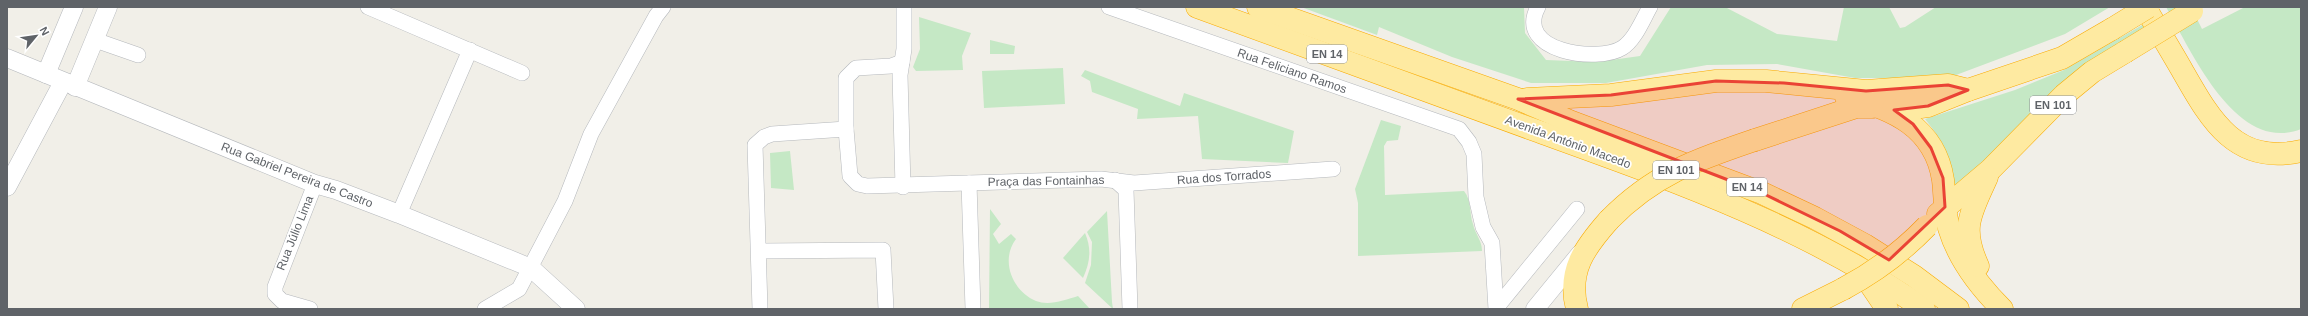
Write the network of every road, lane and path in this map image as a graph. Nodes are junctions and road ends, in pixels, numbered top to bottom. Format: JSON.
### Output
{"nodes":[{"id":1,"x":74,"y":7,"type":"edge"},
{"id":2,"x":108,"y":7,"type":"edge"},
{"id":3,"x":368,"y":7,"type":"edge"},
{"id":4,"x":663,"y":7,"type":"edge"},
{"id":5,"x":904,"y":7,"type":"edge"},
{"id":6,"x":1109,"y":7,"type":"edge"},
{"id":7,"x":1197,"y":7,"type":"edge"},
{"id":8,"x":1258,"y":7,"type":"edge"},
{"id":9,"x":1538,"y":7,"type":"edge"},
{"id":10,"x":1650,"y":7,"type":"edge"},
{"id":11,"x":2145,"y":7,"type":"edge"},
{"id":12,"x":2148,"y":7,"type":"edge"},
{"id":13,"x":2157,"y":7,"type":"edge"},
{"id":14,"x":2198,"y":8,"type":"edge"},
{"id":15,"x":95,"y":40,"type":"junction"},
{"id":16,"x":470,"y":50,"type":"junction"},
{"id":17,"x":138,"y":55,"type":"dead end"},
{"id":18,"x":7,"y":58,"type":"edge"},
{"id":19,"x":902,"y":62,"type":"junction"},
{"id":20,"x":46,"y":74,"type":"junction"},
{"id":21,"x":522,"y":74,"type":"dead end"},
{"id":22,"x":69,"y":84,"type":"junction"},
{"id":23,"x":1800,"y":86,"type":"junction"},
{"id":24,"x":1968,"y":90,"type":"junction"},
{"id":25,"x":1518,"y":99,"type":"junction"},
{"id":26,"x":1883,"y":109,"type":"junction"},
{"id":27,"x":846,"y":129,"type":"junction"},
{"id":28,"x":2301,"y":138,"type":"edge"},
{"id":29,"x":2301,"y":151,"type":"edge"},
{"id":30,"x":1333,"y":169,"type":"dead end"},
{"id":31,"x":1990,"y":170,"type":"junction"},
{"id":32,"x":1116,"y":180,"type":"junction"},
{"id":33,"x":969,"y":183,"type":"junction"},
{"id":34,"x":315,"y":184,"type":"junction"},
{"id":35,"x":7,"y":187,"type":"edge"},
{"id":36,"x":903,"y":187,"type":"junction"},
{"id":37,"x":1945,"y":207,"type":"junction"},
{"id":38,"x":1577,"y":209,"type":"dead end"},
{"id":39,"x":399,"y":214,"type":"junction"},
{"id":40,"x":1586,"y":247,"type":"junction"},
{"id":41,"x":759,"y":251,"type":"junction"},
{"id":42,"x":531,"y":268,"type":"junction"},
{"id":43,"x":1858,"y":269,"type":"junction"},
{"id":44,"x":1497,"y":308,"type":"edge"},
{"id":45,"x":310,"y":309,"type":"edge"},
{"id":46,"x":485,"y":309,"type":"edge"},
{"id":47,"x":576,"y":309,"type":"edge"},
{"id":48,"x":760,"y":309,"type":"edge"},
{"id":49,"x":886,"y":309,"type":"edge"},
{"id":50,"x":973,"y":309,"type":"edge"},
{"id":51,"x":1130,"y":309,"type":"edge"},
{"id":52,"x":1535,"y":309,"type":"edge"},
{"id":53,"x":1577,"y":309,"type":"edge"},
{"id":54,"x":1803,"y":309,"type":"edge"},
{"id":55,"x":1887,"y":309,"type":"edge"},
{"id":56,"x":1924,"y":309,"type":"edge"},
{"id":57,"x":1958,"y":309,"type":"edge"},
{"id":58,"x":2002,"y":309,"type":"edge"},
{"id":59,"x":2006,"y":309,"type":"edge"}],
"edges":[{"from":1,"to":20,"type":"street"},
{"from":2,"to":15,"type":"street"},
{"from":3,"to":16,"type":"street"},
{"from":4,"to":42,"type":"street"},
{"from":5,"to":19,"type":"street"},
{"from":6,"to":44,"type":"street","name":"Rua Feliciano Ramos"},
{"from":7,"to":43,"type":"highway","name":"Avenida António Macedo","number":"EN 14"},
{"from":8,"to":25,"type":"highway","name":"Avenida António Macedo","number":"EN 14"},
{"from":9,"to":10,"type":"street"},
{"from":11,"to":29,"type":"highway"},
{"from":12,"to":24,"type":"highway","number":"EN 101","bridge":true},
{"from":13,"to":28,"type":"highway"},
{"from":14,"to":31,"type":"highway","number":"EN 101","bridge":true},
{"from":15,"to":17,"type":"street"},
{"from":15,"to":22,"type":"street"},
{"from":16,"to":21,"type":"street"},
{"from":16,"to":39,"type":"street"},
{"from":18,"to":20,"type":"street","name":"Rua Gabriel Pereira de Castro"},
{"from":19,"to":27,"type":"street","name":"Praça das Fontainhas"},
{"from":19,"to":36,"type":"street"},
{"from":20,"to":22,"type":"street","name":"Rua Gabriel Pereira de Castro"},
{"from":22,"to":34,"type":"street","name":"Rua Gabriel Pereira de Castro"},
{"from":22,"to":35,"type":"street"},
{"from":23,"to":24,"type":"highway"},
{"from":23,"to":25,"type":"highway"},
{"from":23,"to":26,"type":"highway"},
{"from":24,"to":26,"type":"highway","number":"EN 101"},
{"from":25,"to":57,"type":"highway","name":"Avenida António Macedo","number":"EN 14"},
{"from":26,"to":37,"type":"highway"},
{"from":26,"to":40,"type":"highway","number":"EN 101","bridge":true},
{"from":27,"to":36,"type":"street","name":"Praça das Fontainhas"},
{"from":27,"to":41,"type":"street"},
{"from":30,"to":32,"type":"street","name":"Rua dos Torrados"},
{"from":31,"to":37,"type":"highway"},
{"from":31,"to":59,"type":"highway","number":"EN 101"},
{"from":32,"to":33,"type":"street","name":"Praça das Fontainhas"},
{"from":32,"to":51,"type":"street","name":"Praça das Fontainhas"},
{"from":33,"to":36,"type":"street","name":"Praça das Fontainhas"},
{"from":33,"to":50,"type":"street"},
{"from":34,"to":39,"type":"street","name":"Rua Gabriel Pereira de Castro"},
{"from":34,"to":45,"type":"street","name":"Rua Júlio Lima"},
{"from":37,"to":54,"type":"highway","bridge":true},
{"from":37,"to":58,"type":"highway"},
{"from":38,"to":44,"type":"street"},
{"from":39,"to":42,"type":"street","name":"Rua Gabriel Pereira de Castro"},
{"from":40,"to":52,"type":"street"},
{"from":40,"to":53,"type":"highway","number":"EN 101"},
{"from":41,"to":48,"type":"street"},
{"from":41,"to":49,"type":"street"},
{"from":42,"to":46,"type":"street"},
{"from":42,"to":47,"type":"street","name":"Rua Gabriel Pereira de Castro"},
{"from":43,"to":55,"type":"highway"},
{"from":43,"to":56,"type":"highway","name":"Avenida António Macedo","number":"EN 14"}]}
